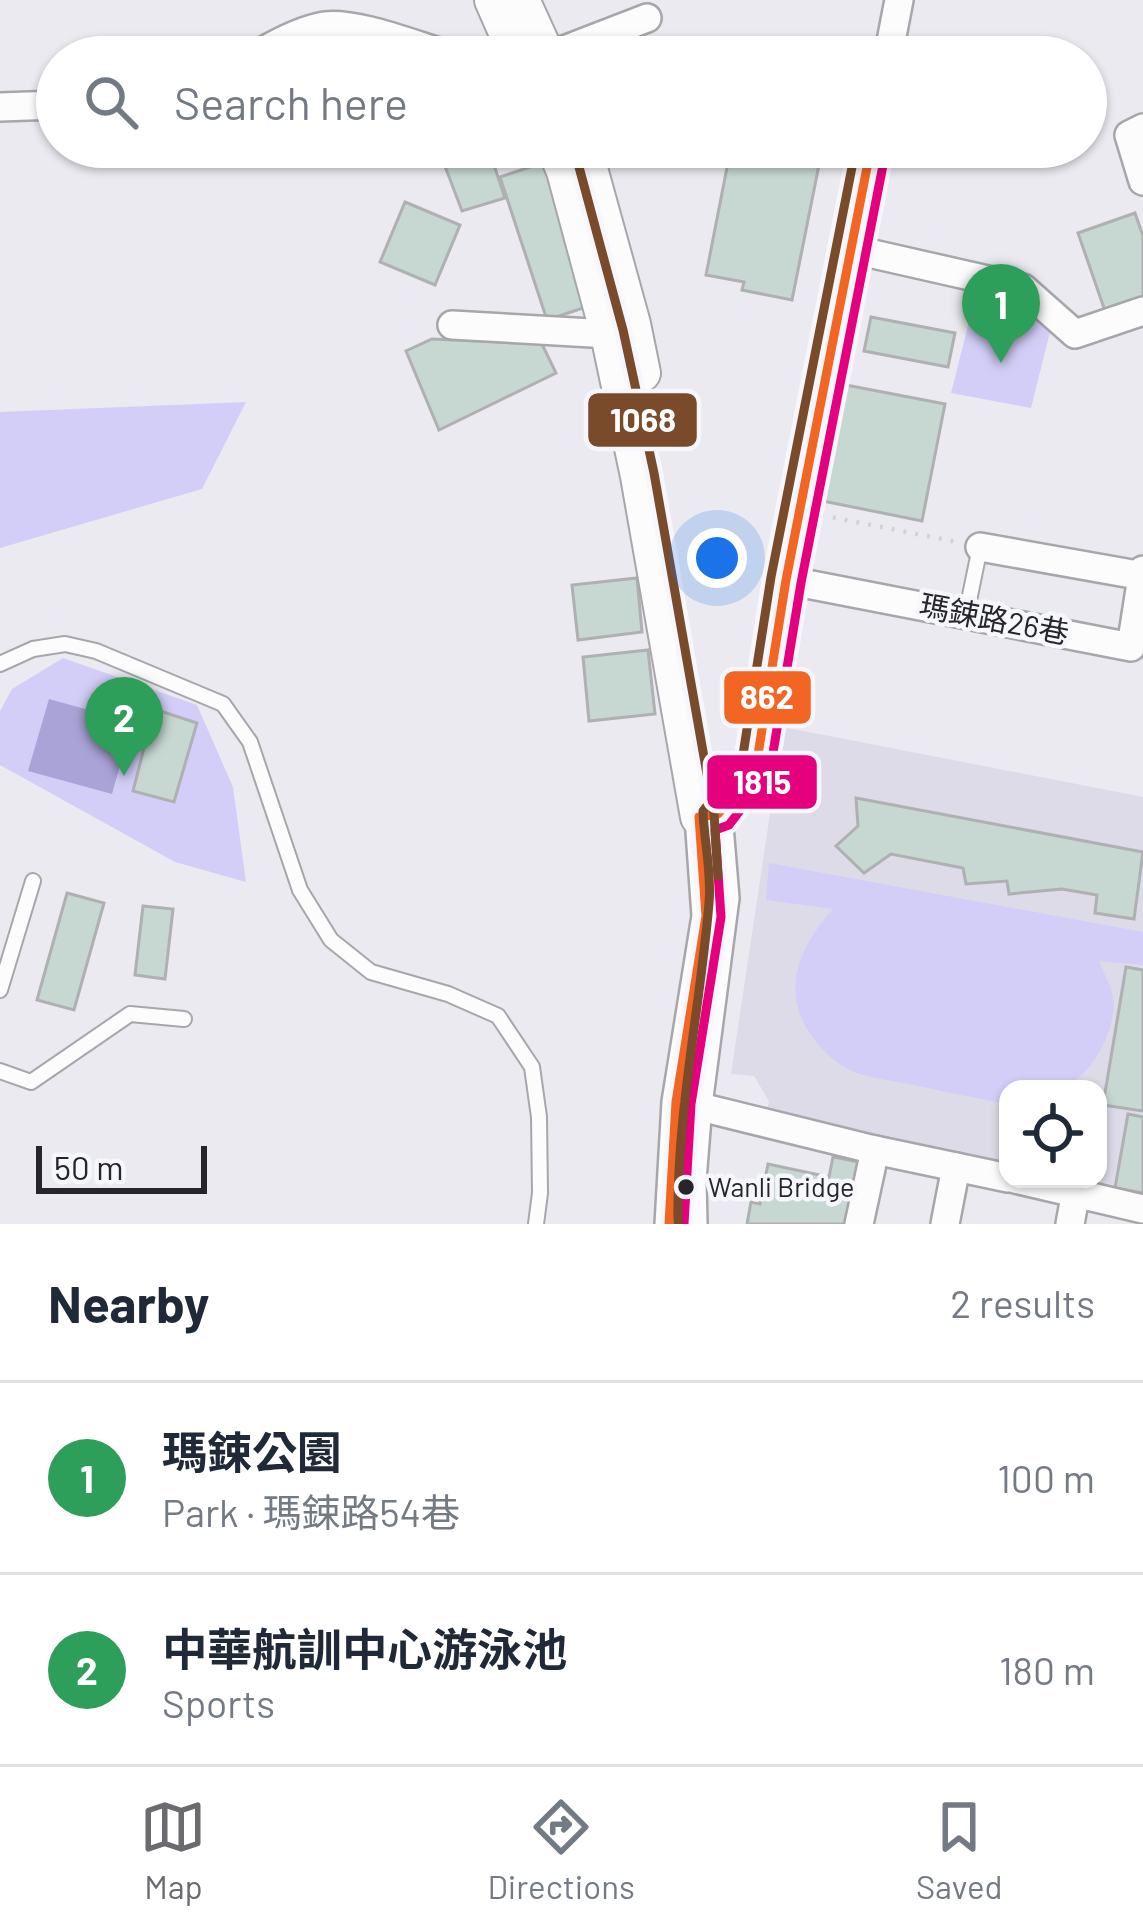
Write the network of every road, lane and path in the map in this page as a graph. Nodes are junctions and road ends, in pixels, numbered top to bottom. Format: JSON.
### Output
{"nodes":[{"id":1,"x":493,"y":0,"type":"edge"},
{"id":2,"x":521,"y":0,"type":"edge"},
{"id":3,"x":899,"y":0,"type":"edge"},
{"id":4,"x":647,"y":18,"type":"dead end"},
{"id":5,"x":297,"y":36,"type":"edge"},
{"id":6,"x":384,"y":36,"type":"edge"},
{"id":7,"x":509,"y":36,"type":"edge"},
{"id":8,"x":537,"y":36,"type":"edge"},
{"id":9,"x":601,"y":36,"type":"edge"},
{"id":10,"x":891,"y":36,"type":"edge"},
{"id":11,"x":36,"y":106,"type":"edge"},
{"id":12,"x":0,"y":107,"type":"edge"},
{"id":13,"x":1143,"y":128,"type":"edge"},
{"id":14,"x":576,"y":168,"type":"edge"},
{"id":15,"x":867,"y":168,"type":"edge"},
{"id":16,"x":1143,"y":181,"type":"edge"},
{"id":17,"x":851,"y":249,"type":"junction"},
{"id":18,"x":1143,"y":311,"type":"edge"},
{"id":19,"x":452,"y":326,"type":"dead end"},
{"id":20,"x":621,"y":329,"type":"junction"},
{"id":21,"x":801,"y":510,"type":"junction"},
{"id":22,"x":980,"y":547,"type":"junction"},
{"id":23,"x":1143,"y":574,"type":"edge"},
{"id":24,"x":785,"y":580,"type":"junction"},
{"id":25,"x":966,"y":615,"type":"junction"},
{"id":26,"x":0,"y":664,"type":"edge"},
{"id":27,"x":708,"y":815,"type":"junction"},
{"id":28,"x":33,"y":881,"type":"dead end"},
{"id":29,"x":0,"y":990,"type":"edge"},
{"id":30,"x":184,"y":1019,"type":"dead end"},
{"id":31,"x":0,"y":1071,"type":"edge"},
{"id":32,"x":687,"y":1103,"type":"junction"},
{"id":33,"x":875,"y":1150,"type":"junction"},
{"id":34,"x":956,"y":1167,"type":"junction"},
{"id":35,"x":999,"y":1176,"type":"edge"},
{"id":36,"x":1061,"y":1188,"type":"edge"},
{"id":37,"x":1076,"y":1191,"type":"junction"},
{"id":38,"x":1143,"y":1209,"type":"edge"},
{"id":39,"x":536,"y":1224,"type":"edge"},
{"id":40,"x":670,"y":1224,"type":"edge"},
{"id":41,"x":693,"y":1224,"type":"edge"},
{"id":42,"x":859,"y":1224,"type":"edge"},
{"id":43,"x":945,"y":1224,"type":"edge"},
{"id":44,"x":1070,"y":1224,"type":"edge"}],
"edges":[{"from":1,"to":7,"type":"street"},
{"from":2,"to":8,"type":"street"},
{"from":3,"to":10,"type":"street"},
{"from":4,"to":9,"type":"street"},
{"from":5,"to":6,"type":"street"},
{"from":11,"to":12,"type":"street"},
{"from":13,"to":16,"type":"street"},
{"from":14,"to":20,"type":"street"},
{"from":15,"to":17,"type":"street"},
{"from":17,"to":18,"type":"street"},
{"from":17,"to":21,"type":"street"},
{"from":19,"to":20,"type":"street"},
{"from":20,"to":27,"type":"street"},
{"from":21,"to":22,"type":"path"},
{"from":21,"to":24,"type":"street"},
{"from":22,"to":23,"type":"street"},
{"from":22,"to":25,"type":"lane"},
{"from":23,"to":25,"type":"street","name":"瑪鋉路26巷"},
{"from":24,"to":25,"type":"street","name":"瑪鋉路26巷"},
{"from":24,"to":27,"type":"street"},
{"from":26,"to":39,"type":"lane"},
{"from":27,"to":32,"type":"street"},
{"from":28,"to":29,"type":"lane"},
{"from":30,"to":31,"type":"lane"},
{"from":32,"to":33,"type":"street"},
{"from":32,"to":40,"type":"street"},
{"from":32,"to":41,"type":"street"},
{"from":33,"to":34,"type":"street"},
{"from":33,"to":42,"type":"street"},
{"from":34,"to":35,"type":"street"},
{"from":34,"to":43,"type":"street"},
{"from":36,"to":37,"type":"street"},
{"from":37,"to":38,"type":"street"},
{"from":37,"to":44,"type":"street"}]}
